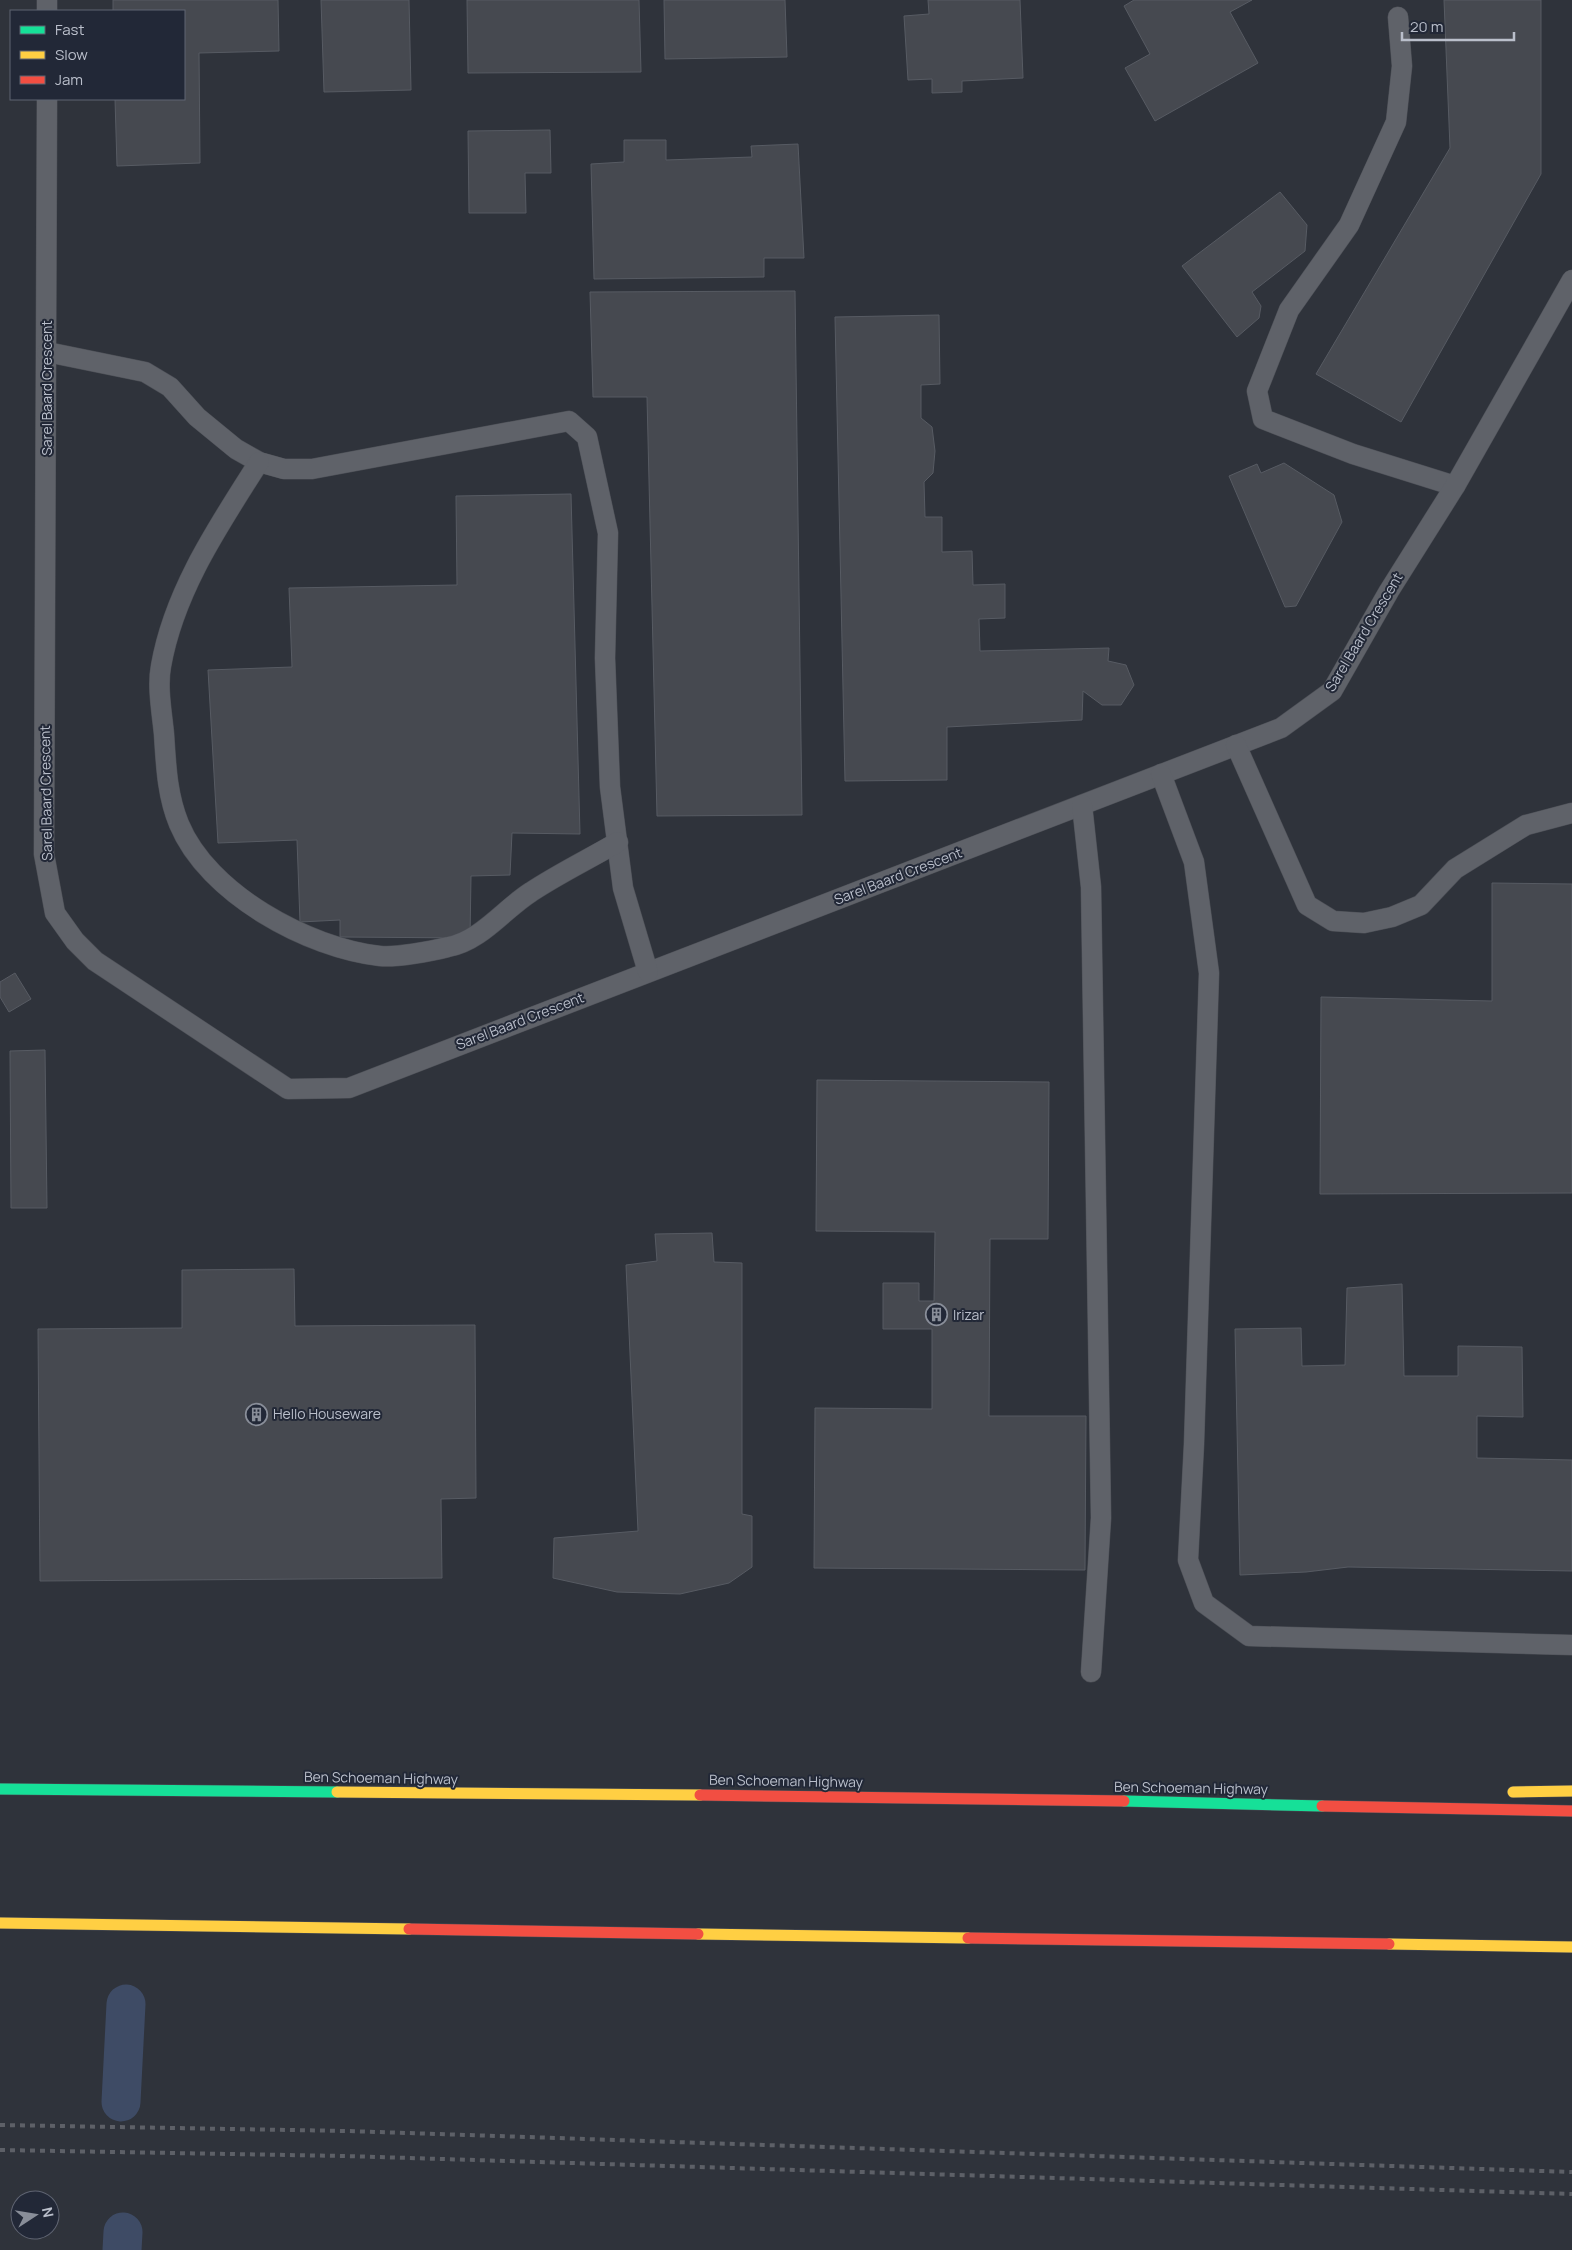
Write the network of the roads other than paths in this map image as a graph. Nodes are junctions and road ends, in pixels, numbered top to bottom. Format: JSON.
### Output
{"nodes":[{"id":1,"x":1398,"y":17,"type":"dead end"},
{"id":2,"x":47,"y":100,"type":"edge"},
{"id":3,"x":1572,"y":280,"type":"edge"},
{"id":4,"x":47,"y":352,"type":"junction"},
{"id":5,"x":259,"y":462,"type":"junction"},
{"id":6,"x":1455,"y":486,"type":"junction"},
{"id":7,"x":1236,"y":745,"type":"junction"},
{"id":8,"x":1161,"y":774,"type":"junction"},
{"id":9,"x":1082,"y":805,"type":"junction"},
{"id":10,"x":1572,"y":814,"type":"edge"},
{"id":11,"x":618,"y":842,"type":"junction"},
{"id":12,"x":648,"y":972,"type":"junction"},
{"id":13,"x":1572,"y":1645,"type":"edge"},
{"id":14,"x":1091,"y":1672,"type":"dead end"},
{"id":15,"x":0,"y":1789,"type":"edge"},
{"id":16,"x":1572,"y":1791,"type":"edge"},
{"id":17,"x":1502,"y":1792,"type":"dead end"},
{"id":18,"x":1334,"y":1794,"type":"dead end"},
{"id":19,"x":976,"y":1798,"type":"junction"},
{"id":20,"x":1572,"y":1812,"type":"edge"},
{"id":21,"x":0,"y":1923,"type":"edge"},
{"id":22,"x":1572,"y":1947,"type":"edge"}],
"edges":[{"from":1,"to":6,"type":"lane"},
{"from":2,"to":4,"type":"lane","name":"Sarel Baard Crescent"},
{"from":3,"to":6,"type":"lane","name":"Sarel Baard Crescent"},
{"from":4,"to":5,"type":"lane"},
{"from":4,"to":12,"type":"lane","name":"Sarel Baard Crescent"},
{"from":5,"to":11,"type":"lane"},
{"from":5,"to":11,"type":"lane"},
{"from":6,"to":7,"type":"lane","name":"Sarel Baard Crescent"},
{"from":7,"to":8,"type":"lane","name":"Sarel Baard Crescent"},
{"from":7,"to":10,"type":"lane"},
{"from":8,"to":9,"type":"lane","name":"Sarel Baard Crescent"},
{"from":8,"to":13,"type":"lane"},
{"from":9,"to":12,"type":"lane","name":"Sarel Baard Crescent"},
{"from":9,"to":14,"type":"lane"},
{"from":11,"to":12,"type":"lane"},
{"from":15,"to":19,"type":"highway","name":"Ben Schoeman Highway"},
{"from":16,"to":17,"type":"highway"},
{"from":18,"to":19,"type":"highway"},
{"from":19,"to":20,"type":"highway","name":"Ben Schoeman Highway"},
{"from":21,"to":22,"type":"highway"}]}
